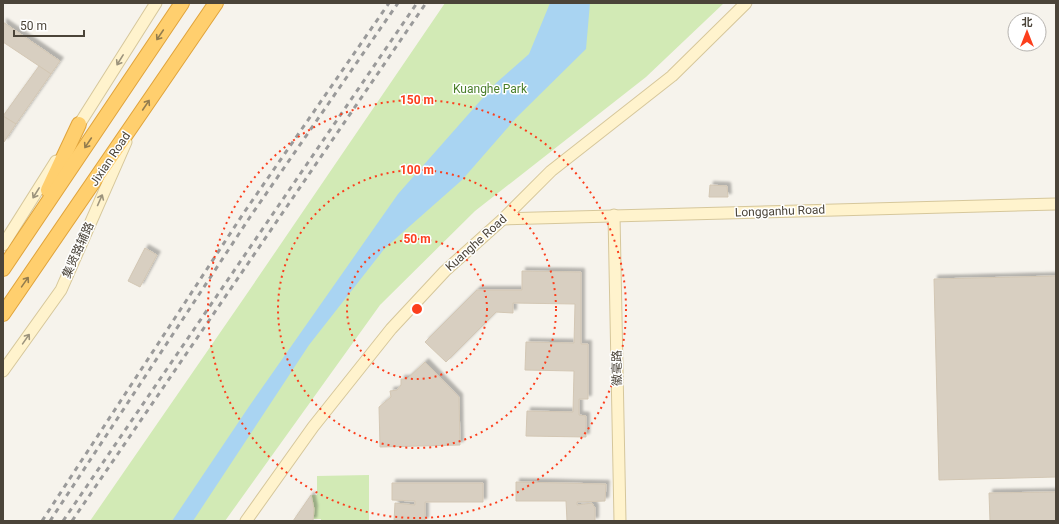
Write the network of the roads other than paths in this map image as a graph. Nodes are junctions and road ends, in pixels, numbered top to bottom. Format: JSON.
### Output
{"nodes":[{"id":1,"x":156,"y":3,"type":"edge"},
{"id":2,"x":182,"y":3,"type":"edge"},
{"id":3,"x":216,"y":3,"type":"edge"},
{"id":4,"x":746,"y":3,"type":"edge"},
{"id":5,"x":136,"y":120,"type":"junction"},
{"id":6,"x":79,"y":124,"type":"junction"},
{"id":7,"x":1056,"y":204,"type":"edge"},
{"id":8,"x":614,"y":215,"type":"junction"},
{"id":9,"x":503,"y":219,"type":"junction"},
{"id":10,"x":26,"y":234,"type":"junction"},
{"id":11,"x":3,"y":245,"type":"edge"},
{"id":12,"x":3,"y":269,"type":"edge"},
{"id":13,"x":3,"y":314,"type":"edge"},
{"id":14,"x":3,"y":370,"type":"edge"},
{"id":15,"x":246,"y":521,"type":"edge"},
{"id":16,"x":620,"y":521,"type":"edge"}],
"edges":[{"from":1,"to":6,"type":"street","one_way":true},
{"from":2,"to":10,"type":"highway","one_way":true},
{"from":5,"to":3,"type":"highway","name":"Jixian Road","one_way":true},
{"from":4,"to":9,"type":"street","name":"Kuanghe Road"},
{"from":13,"to":5,"type":"highway","name":"Jixian Road","one_way":true},
{"from":14,"to":5,"type":"street","name":"集贤路辅路","one_way":true},
{"from":6,"to":10,"type":"highway"},
{"from":6,"to":11,"type":"street","one_way":true},
{"from":7,"to":8,"type":"street","name":"Longganhu Road"},
{"from":8,"to":9,"type":"street","name":"Longganhu Road"},
{"from":8,"to":16,"type":"street","name":"徽毫路"},
{"from":9,"to":15,"type":"street","name":"Kuanghe Road"},
{"from":10,"to":12,"type":"highway"}]}
